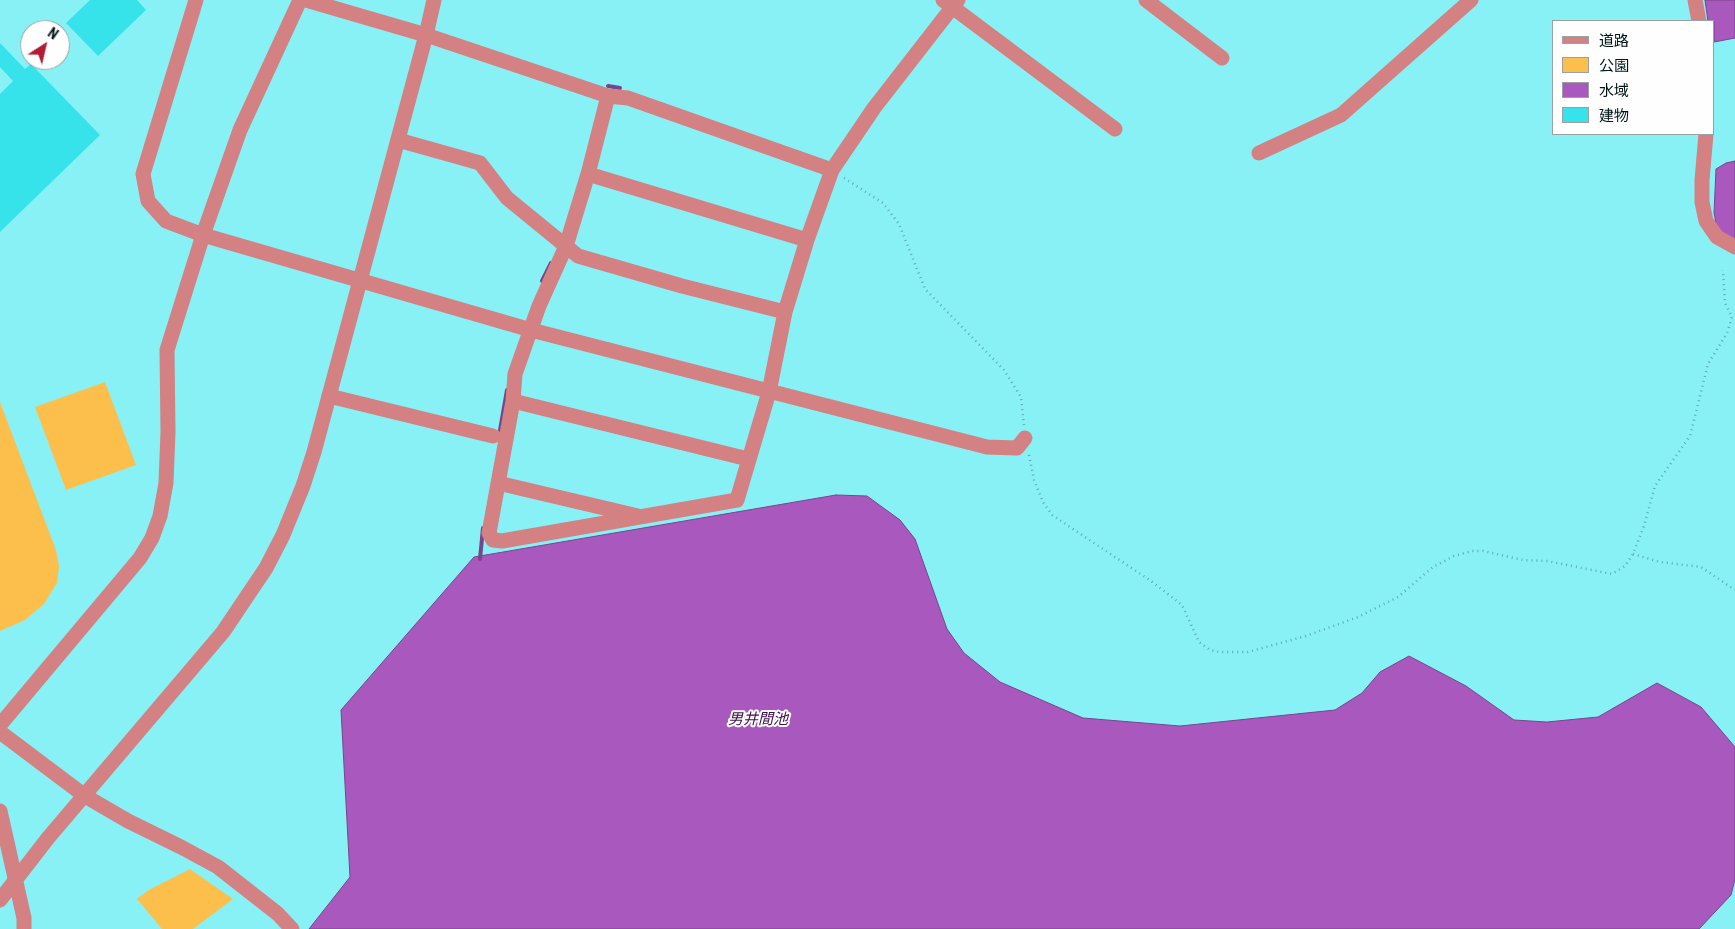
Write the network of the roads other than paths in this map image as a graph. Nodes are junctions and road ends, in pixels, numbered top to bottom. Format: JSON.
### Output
{"nodes":[{"id":1,"x":196,"y":0,"type":"edge"},
{"id":2,"x":300,"y":0,"type":"edge"},
{"id":3,"x":306,"y":0,"type":"edge"},
{"id":4,"x":434,"y":0,"type":"edge"},
{"id":5,"x":1146,"y":0,"type":"edge"},
{"id":6,"x":1471,"y":0,"type":"edge"},
{"id":7,"x":1696,"y":0,"type":"edge"},
{"id":8,"x":951,"y":2,"type":"edge"},
{"id":9,"x":1699,"y":20,"type":"edge"},
{"id":10,"x":426,"y":36,"type":"junction"},
{"id":11,"x":1222,"y":58,"type":"dead end"},
{"id":12,"x":608,"y":96,"type":"junction"},
{"id":13,"x":1115,"y":129,"type":"dead end"},
{"id":14,"x":1706,"y":135,"type":"edge"},
{"id":15,"x":398,"y":140,"type":"junction"},
{"id":16,"x":1259,"y":153,"type":"dead end"},
{"id":17,"x":832,"y":170,"type":"junction"},
{"id":18,"x":588,"y":174,"type":"junction"},
{"id":19,"x":203,"y":235,"type":"junction"},
{"id":20,"x":807,"y":240,"type":"junction"},
{"id":21,"x":566,"y":246,"type":"junction"},
{"id":22,"x":1735,"y":247,"type":"edge"},
{"id":23,"x":361,"y":280,"type":"junction"},
{"id":24,"x":785,"y":312,"type":"junction"},
{"id":25,"x":531,"y":330,"type":"junction"},
{"id":26,"x":768,"y":392,"type":"junction"},
{"id":27,"x":329,"y":396,"type":"junction"},
{"id":28,"x":513,"y":400,"type":"junction"},
{"id":29,"x":493,"y":436,"type":"dead end"},
{"id":30,"x":1025,"y":438,"type":"road end"},
{"id":31,"x":748,"y":459,"type":"junction"},
{"id":32,"x":498,"y":482,"type":"junction"},
{"id":33,"x":644,"y":517,"type":"junction"},
{"id":34,"x":0,"y":725,"type":"edge"},
{"id":35,"x":0,"y":732,"type":"edge"},
{"id":36,"x":85,"y":796,"type":"junction"},
{"id":37,"x":0,"y":811,"type":"edge"},
{"id":38,"x":15,"y":880,"type":"junction"},
{"id":39,"x":0,"y":900,"type":"edge"},
{"id":40,"x":24,"y":929,"type":"edge"},
{"id":41,"x":292,"y":929,"type":"edge"}],
"edges":[{"from":1,"to":19,"type":"street"},
{"from":2,"to":19,"type":"street"},
{"from":3,"to":10,"type":"street"},
{"from":4,"to":10,"type":"street"},
{"from":5,"to":11,"type":"street"},
{"from":6,"to":16,"type":"street"},
{"from":7,"to":9,"type":"street"},
{"from":8,"to":13,"type":"street"},
{"from":8,"to":17,"type":"street"},
{"from":10,"to":12,"type":"street"},
{"from":10,"to":15,"type":"street"},
{"from":12,"to":17,"type":"street"},
{"from":12,"to":18,"type":"street"},
{"from":14,"to":22,"type":"street"},
{"from":15,"to":21,"type":"street"},
{"from":15,"to":23,"type":"street"},
{"from":17,"to":20,"type":"street"},
{"from":18,"to":20,"type":"street"},
{"from":18,"to":21,"type":"street"},
{"from":19,"to":23,"type":"street"},
{"from":19,"to":34,"type":"street"},
{"from":20,"to":24,"type":"street"},
{"from":21,"to":24,"type":"street"},
{"from":21,"to":25,"type":"street"},
{"from":23,"to":25,"type":"street"},
{"from":23,"to":27,"type":"street"},
{"from":24,"to":26,"type":"street"},
{"from":25,"to":26,"type":"street"},
{"from":25,"to":28,"type":"street"},
{"from":26,"to":30,"type":"street"},
{"from":26,"to":31,"type":"street"},
{"from":27,"to":29,"type":"street"},
{"from":27,"to":36,"type":"street"},
{"from":28,"to":31,"type":"street"},
{"from":28,"to":32,"type":"street"},
{"from":31,"to":33,"type":"street"},
{"from":32,"to":33,"type":"street"},
{"from":32,"to":33,"type":"street"},
{"from":35,"to":36,"type":"street"},
{"from":36,"to":38,"type":"street"},
{"from":36,"to":41,"type":"street"},
{"from":37,"to":38,"type":"street"},
{"from":38,"to":39,"type":"street"},
{"from":38,"to":40,"type":"street"}]}
